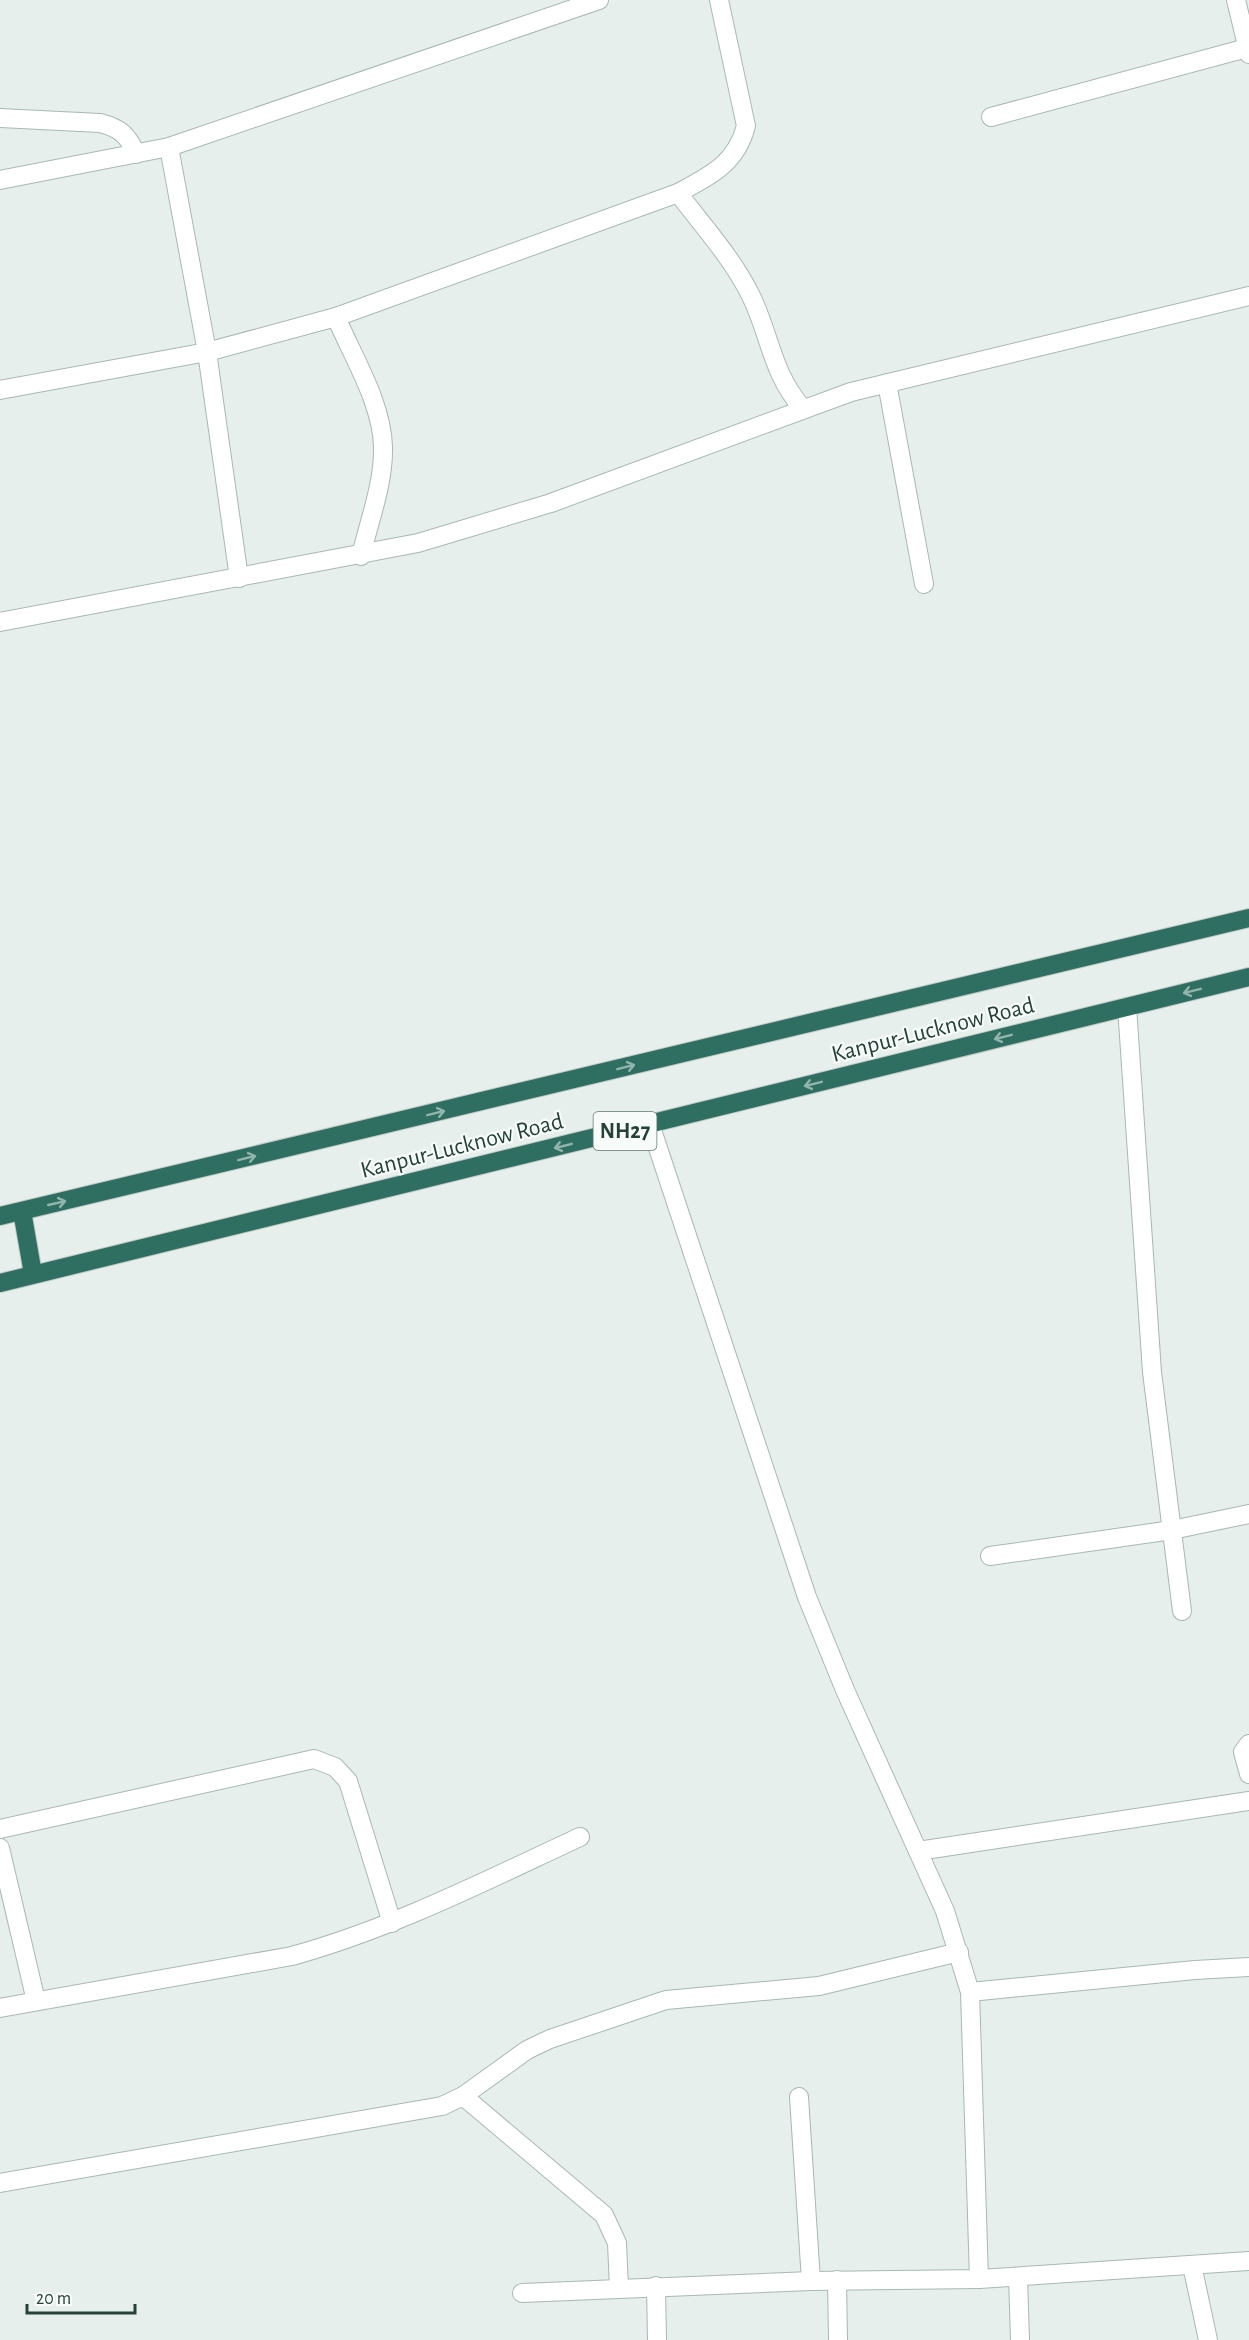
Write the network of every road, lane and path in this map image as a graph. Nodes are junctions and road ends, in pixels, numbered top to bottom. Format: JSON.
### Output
{"nodes":[{"id":1,"x":599,"y":0,"type":"edge"},
{"id":2,"x":719,"y":0,"type":"edge"},
{"id":3,"x":1236,"y":0,"type":"edge"},
{"id":4,"x":1248,"y":51,"type":"edge"},
{"id":5,"x":991,"y":117,"type":"dead end"},
{"id":6,"x":0,"y":118,"type":"edge"},
{"id":7,"x":169,"y":147,"type":"junction"},
{"id":8,"x":136,"y":154,"type":"junction"},
{"id":9,"x":0,"y":180,"type":"edge"},
{"id":10,"x":678,"y":194,"type":"junction"},
{"id":11,"x":1249,"y":296,"type":"edge"},
{"id":12,"x":336,"y":317,"type":"junction"},
{"id":13,"x":207,"y":352,"type":"junction"},
{"id":14,"x":887,"y":383,"type":"junction"},
{"id":15,"x":0,"y":390,"type":"edge"},
{"id":16,"x":803,"y":409,"type":"junction"},
{"id":17,"x":361,"y":555,"type":"junction"},
{"id":18,"x":239,"y":578,"type":"junction"},
{"id":19,"x":924,"y":584,"type":"dead end"},
{"id":20,"x":0,"y":622,"type":"edge"},
{"id":21,"x":1249,"y":918,"type":"edge"},
{"id":22,"x":1249,"y":977,"type":"edge"},
{"id":23,"x":1127,"y":1007,"type":"junction"},
{"id":24,"x":650,"y":1124,"type":"junction"},
{"id":25,"x":22,"y":1211,"type":"junction"},
{"id":26,"x":0,"y":1216,"type":"edge"},
{"id":27,"x":33,"y":1275,"type":"junction"},
{"id":28,"x":0,"y":1283,"type":"edge"},
{"id":29,"x":1249,"y":1514,"type":"edge"},
{"id":30,"x":1172,"y":1530,"type":"junction"},
{"id":31,"x":990,"y":1556,"type":"dead end"},
{"id":32,"x":1182,"y":1611,"type":"dead end"},
{"id":33,"x":1249,"y":1744,"type":"edge"},
{"id":34,"x":1249,"y":1774,"type":"edge"},
{"id":35,"x":1249,"y":1801,"type":"edge"},
{"id":36,"x":0,"y":1829,"type":"edge"},
{"id":37,"x":580,"y":1837,"type":"dead end"},
{"id":38,"x":0,"y":1848,"type":"edge"},
{"id":39,"x":918,"y":1851,"type":"junction"},
{"id":40,"x":392,"y":1923,"type":"junction"},
{"id":41,"x":959,"y":1953,"type":"junction"},
{"id":42,"x":1249,"y":1967,"type":"edge"},
{"id":43,"x":970,"y":1992,"type":"junction"},
{"id":44,"x":36,"y":2001,"type":"junction"},
{"id":45,"x":0,"y":2008,"type":"edge"},
{"id":46,"x":463,"y":2096,"type":"junction"},
{"id":47,"x":799,"y":2097,"type":"dead end"},
{"id":48,"x":0,"y":2183,"type":"edge"},
{"id":49,"x":1249,"y":2261,"type":"edge"},
{"id":50,"x":1192,"y":2265,"type":"junction"},
{"id":51,"x":1018,"y":2277,"type":"junction"},
{"id":52,"x":979,"y":2279,"type":"junction"},
{"id":53,"x":837,"y":2280,"type":"junction"},
{"id":54,"x":811,"y":2281,"type":"junction"},
{"id":55,"x":656,"y":2286,"type":"junction"},
{"id":56,"x":619,"y":2288,"type":"junction"},
{"id":57,"x":522,"y":2293,"type":"dead end"},
{"id":58,"x":657,"y":2340,"type":"edge"},
{"id":59,"x":838,"y":2340,"type":"edge"},
{"id":60,"x":1020,"y":2340,"type":"edge"},
{"id":61,"x":1208,"y":2340,"type":"edge"}],
"edges":[{"from":1,"to":7,"type":"street"},
{"from":2,"to":10,"type":"street"},
{"from":3,"to":4,"type":"street"},
{"from":4,"to":5,"type":"street"},
{"from":6,"to":8,"type":"street"},
{"from":7,"to":8,"type":"street"},
{"from":7,"to":13,"type":"street"},
{"from":8,"to":9,"type":"street"},
{"from":10,"to":12,"type":"street"},
{"from":10,"to":16,"type":"street"},
{"from":11,"to":14,"type":"street"},
{"from":12,"to":13,"type":"street"},
{"from":12,"to":17,"type":"street"},
{"from":13,"to":15,"type":"street"},
{"from":13,"to":18,"type":"street"},
{"from":14,"to":16,"type":"street"},
{"from":14,"to":19,"type":"street"},
{"from":16,"to":17,"type":"street"},
{"from":17,"to":18,"type":"street"},
{"from":18,"to":20,"type":"street"},
{"from":25,"to":21,"type":"highway","name":"Kanpur-Lucknow Road","one_way":true},
{"from":22,"to":23,"type":"highway","name":"Kanpur-Lucknow Road","number":"NH27","one_way":true},
{"from":23,"to":24,"type":"highway","name":"Kanpur-Lucknow Road","number":"NH27","one_way":true},
{"from":23,"to":30,"type":"street"},
{"from":24,"to":27,"type":"highway","name":"Kanpur-Lucknow Road","number":"NH27","one_way":true},
{"from":24,"to":39,"type":"street"},
{"from":25,"to":26,"type":"highway","name":"Kanpur-Lucknow Road"},
{"from":25,"to":27,"type":"highway"},
{"from":27,"to":28,"type":"highway","name":"Kanpur-Lucknow Road","number":"NH27"},
{"from":29,"to":30,"type":"street"},
{"from":30,"to":31,"type":"street"},
{"from":30,"to":32,"type":"street"},
{"from":33,"to":34,"type":"street"},
{"from":35,"to":39,"type":"street"},
{"from":36,"to":40,"type":"street"},
{"from":37,"to":40,"type":"street"},
{"from":38,"to":44,"type":"street"},
{"from":39,"to":41,"type":"street"},
{"from":40,"to":44,"type":"street"},
{"from":41,"to":43,"type":"street"},
{"from":41,"to":46,"type":"street"},
{"from":42,"to":43,"type":"street"},
{"from":43,"to":52,"type":"street"},
{"from":44,"to":45,"type":"street"},
{"from":46,"to":48,"type":"street"},
{"from":46,"to":56,"type":"street"},
{"from":47,"to":54,"type":"street"},
{"from":49,"to":50,"type":"street"},
{"from":50,"to":51,"type":"street"},
{"from":50,"to":61,"type":"street"},
{"from":51,"to":52,"type":"street"},
{"from":51,"to":60,"type":"street"},
{"from":52,"to":53,"type":"street"},
{"from":53,"to":54,"type":"street"},
{"from":53,"to":59,"type":"street"},
{"from":54,"to":55,"type":"street"},
{"from":55,"to":56,"type":"street"},
{"from":55,"to":58,"type":"street"},
{"from":56,"to":57,"type":"street"}]}
